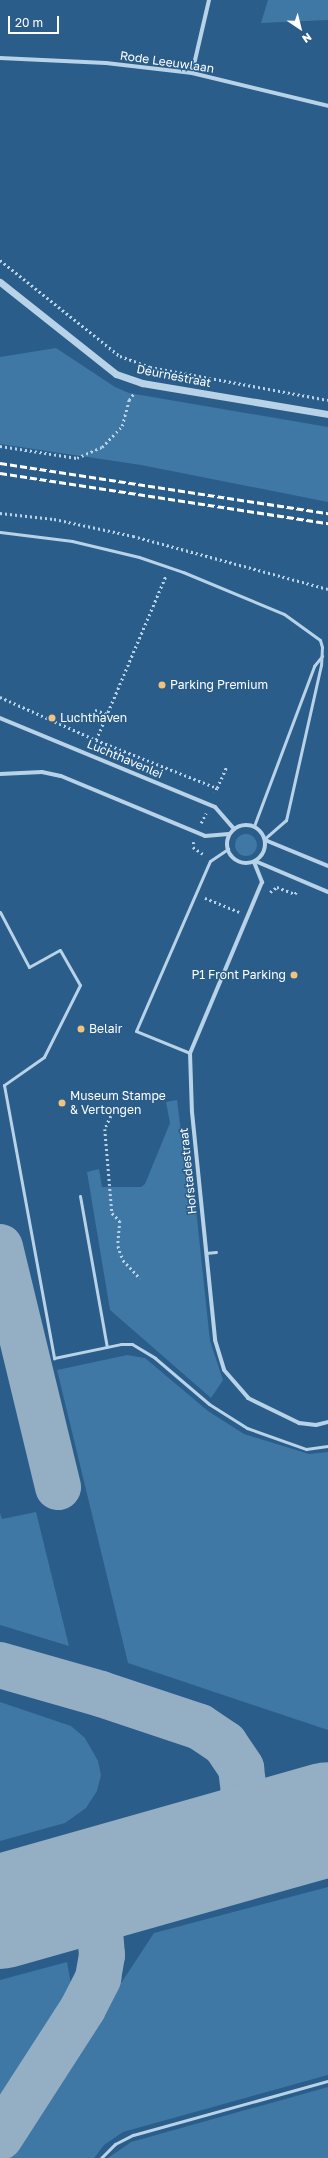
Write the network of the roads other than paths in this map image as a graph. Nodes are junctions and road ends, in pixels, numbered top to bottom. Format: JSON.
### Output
{"nodes":[{"id":1,"x":209,"y":0,"type":"edge"},
{"id":2,"x":0,"y":58,"type":"edge"},
{"id":3,"x":192,"y":73,"type":"junction"},
{"id":4,"x":328,"y":106,"type":"edge"},
{"id":5,"x":0,"y":282,"type":"edge"},
{"id":6,"x":328,"y":414,"type":"edge"},
{"id":7,"x":0,"y":532,"type":"edge"},
{"id":8,"x":323,"y":655,"type":"junction"},
{"id":9,"x":0,"y":718,"type":"edge"},
{"id":10,"x":0,"y":774,"type":"edge"},
{"id":11,"x":254,"y":826,"type":"junction"},
{"id":12,"x":234,"y":829,"type":"junction"},
{"id":13,"x":229,"y":834,"type":"junction"},
{"id":14,"x":265,"y":839,"type":"junction"},
{"id":15,"x":228,"y":849,"type":"junction"},
{"id":16,"x":254,"y":861,"type":"junction"},
{"id":17,"x":328,"y":866,"type":"edge"},
{"id":18,"x":328,"y":892,"type":"edge"},
{"id":19,"x":0,"y":912,"type":"edge"},
{"id":20,"x":190,"y":1053,"type":"junction"},
{"id":21,"x":80,"y":1196,"type":"dead end"},
{"id":22,"x":216,"y":1252,"type":"dead end"},
{"id":23,"x":206,"y":1254,"type":"junction"},
{"id":24,"x":107,"y":1346,"type":"junction"},
{"id":25,"x":328,"y":1422,"type":"edge"},
{"id":26,"x":328,"y":1446,"type":"edge"},
{"id":27,"x":328,"y":2081,"type":"edge"},
{"id":28,"x":101,"y":2158,"type":"edge"}],
"edges":[{"from":1,"to":3,"type":"street"},
{"from":2,"to":3,"type":"street","name":"Rode Leeuwlaan"},
{"from":3,"to":4,"type":"street","name":"Rode Leeuwlaan"},
{"from":5,"to":6,"type":"street","name":"Deurnestraat"},
{"from":7,"to":8,"type":"lane"},
{"from":8,"to":11,"type":"lane"},
{"from":8,"to":14,"type":"lane"},
{"from":9,"to":12,"type":"street","name":"Luchthavenlei"},
{"from":10,"to":13,"type":"street"},
{"from":11,"to":12,"type":"street"},
{"from":11,"to":14,"type":"street"},
{"from":12,"to":13,"type":"street"},
{"from":13,"to":15,"type":"street"},
{"from":14,"to":16,"type":"street"},
{"from":14,"to":17,"type":"street"},
{"from":15,"to":16,"type":"street"},
{"from":15,"to":20,"type":"lane"},
{"from":16,"to":18,"type":"street"},
{"from":16,"to":20,"type":"street","name":"Hofstadestraat"},
{"from":19,"to":24,"type":"lane"},
{"from":20,"to":23,"type":"street","name":"Hofstadestraat"},
{"from":21,"to":24,"type":"lane"},
{"from":22,"to":23,"type":"lane"},
{"from":23,"to":25,"type":"street","name":"Hofstadestraat"},
{"from":24,"to":26,"type":"lane"},
{"from":27,"to":28,"type":"lane"}]}
